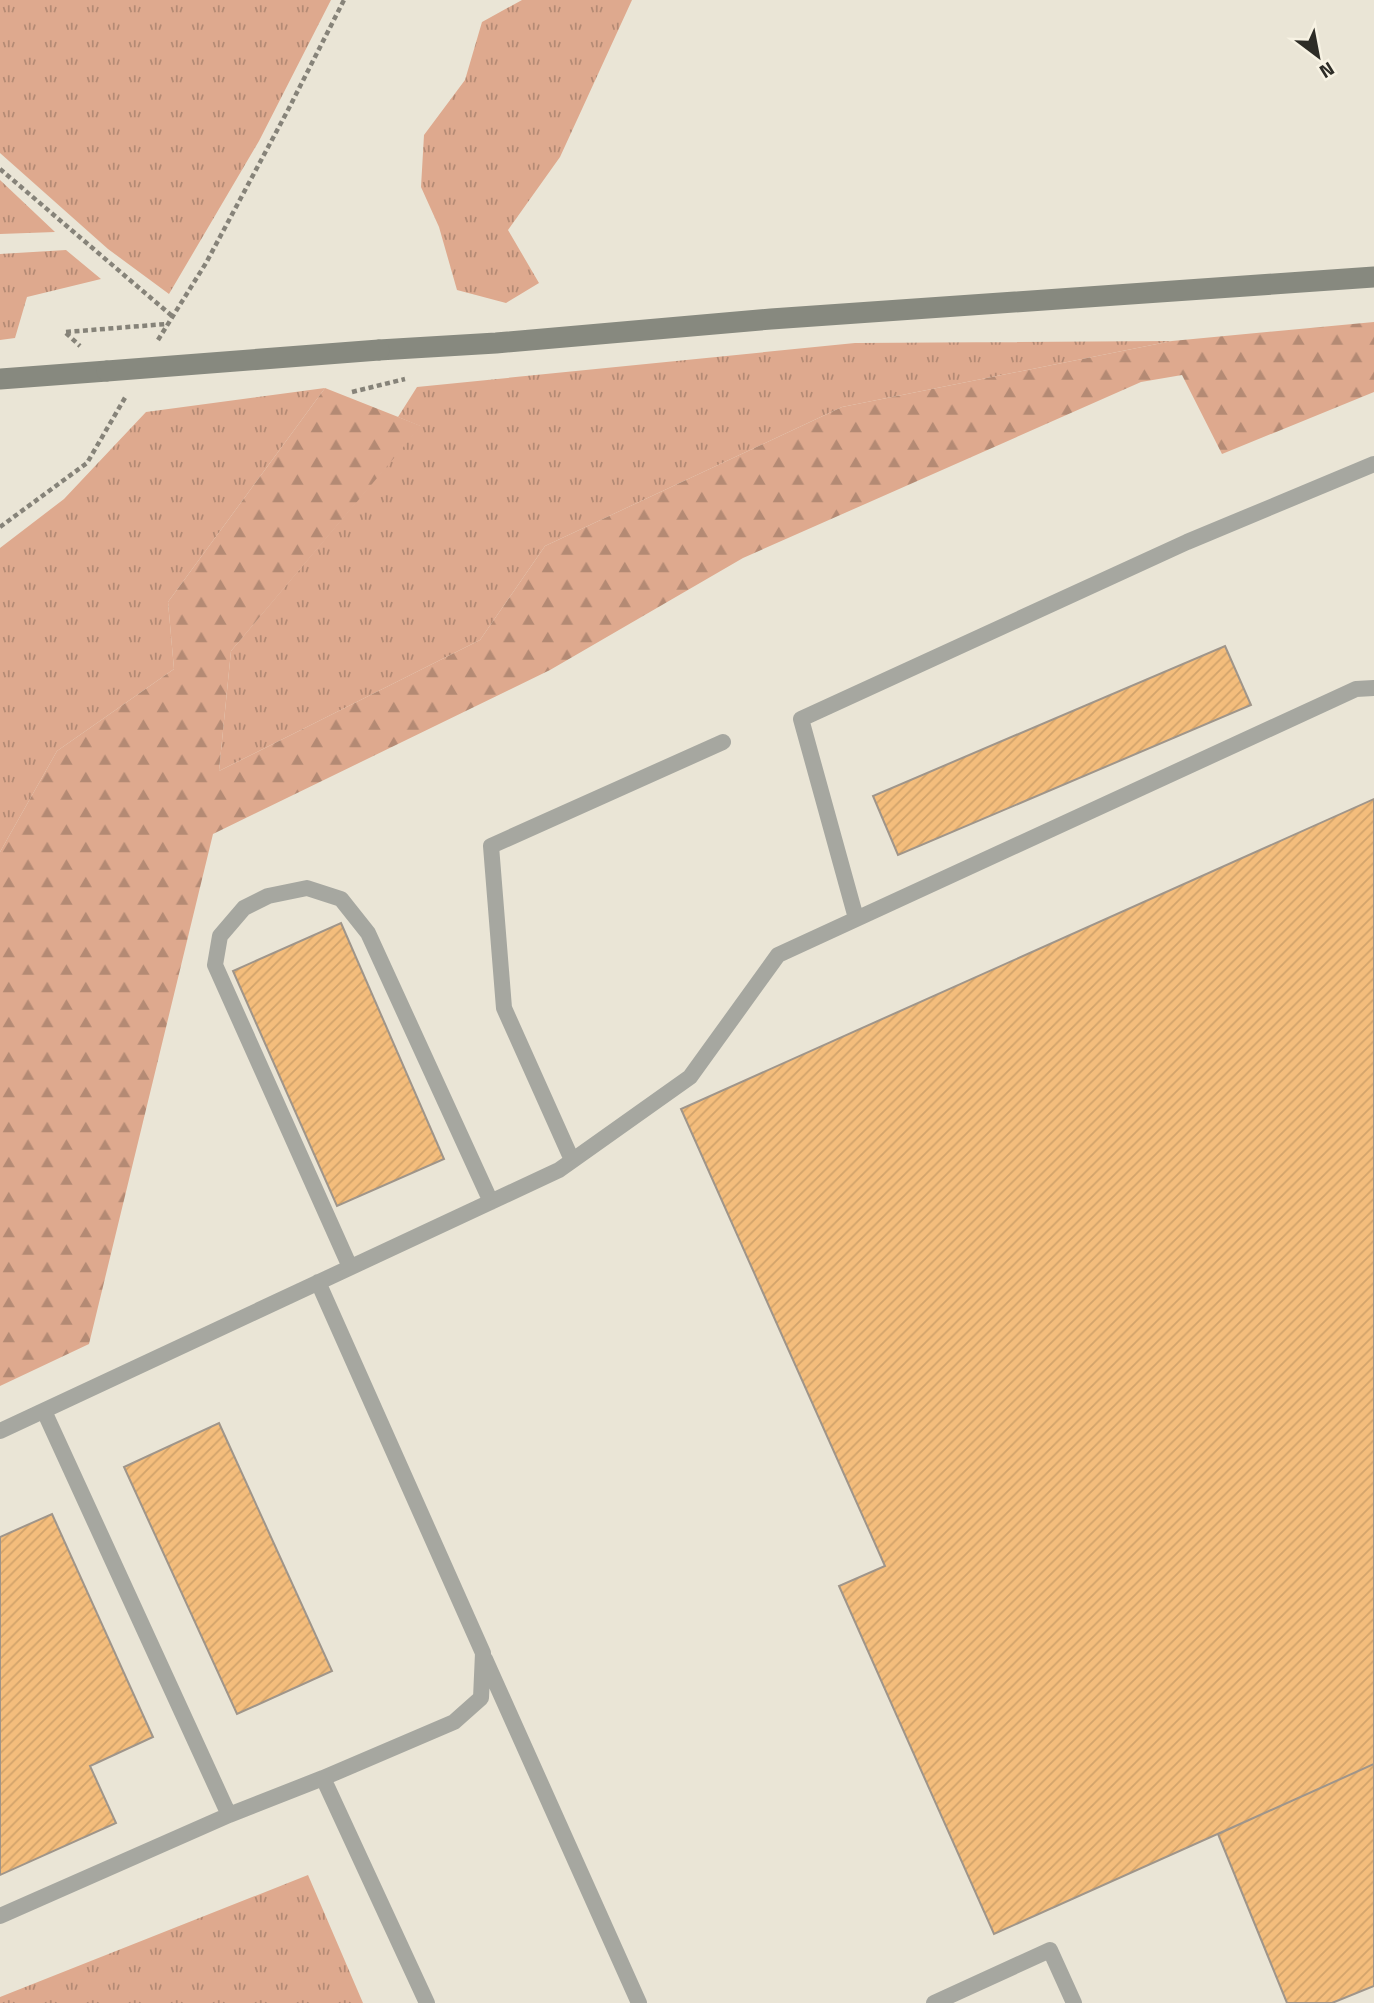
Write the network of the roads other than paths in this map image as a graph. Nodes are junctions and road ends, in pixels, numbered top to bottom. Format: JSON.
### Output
{"nodes":[{"id":1,"x":1374,"y":277,"type":"edge"},
{"id":2,"x":0,"y":379,"type":"edge"},
{"id":3,"x":1374,"y":464,"type":"edge"},
{"id":4,"x":1374,"y":688,"type":"edge"},
{"id":5,"x":723,"y":741,"type":"dead end"},
{"id":6,"x":856,"y":918,"type":"junction"},
{"id":7,"x":572,"y":1160,"type":"junction"},
{"id":8,"x":491,"y":1202,"type":"junction"},
{"id":9,"x":350,"y":1267,"type":"junction"},
{"id":10,"x":318,"y":1282,"type":"junction"},
{"id":11,"x":44,"y":1410,"type":"junction"},
{"id":12,"x":0,"y":1431,"type":"edge"},
{"id":13,"x":483,"y":1653,"type":"junction"},
{"id":14,"x":323,"y":1777,"type":"junction"},
{"id":15,"x":229,"y":1815,"type":"junction"},
{"id":16,"x":0,"y":1916,"type":"edge"},
{"id":17,"x":427,"y":2003,"type":"edge"},
{"id":18,"x":639,"y":2003,"type":"edge"},
{"id":19,"x":934,"y":2003,"type":"edge"},
{"id":20,"x":1074,"y":2003,"type":"edge"}],
"edges":[{"from":1,"to":2,"type":"main road","bridge":true},
{"from":3,"to":6,"type":"lane"},
{"from":4,"to":6,"type":"lane"},
{"from":5,"to":7,"type":"lane"},
{"from":6,"to":7,"type":"lane"},
{"from":7,"to":8,"type":"lane"},
{"from":8,"to":9,"type":"lane"},
{"from":8,"to":9,"type":"lane"},
{"from":9,"to":10,"type":"lane"},
{"from":10,"to":11,"type":"lane"},
{"from":10,"to":13,"type":"lane"},
{"from":11,"to":12,"type":"lane"},
{"from":11,"to":15,"type":"lane"},
{"from":13,"to":14,"type":"lane"},
{"from":13,"to":18,"type":"lane"},
{"from":14,"to":15,"type":"lane"},
{"from":14,"to":17,"type":"lane"},
{"from":15,"to":16,"type":"lane"},
{"from":19,"to":20,"type":"lane"}]}
